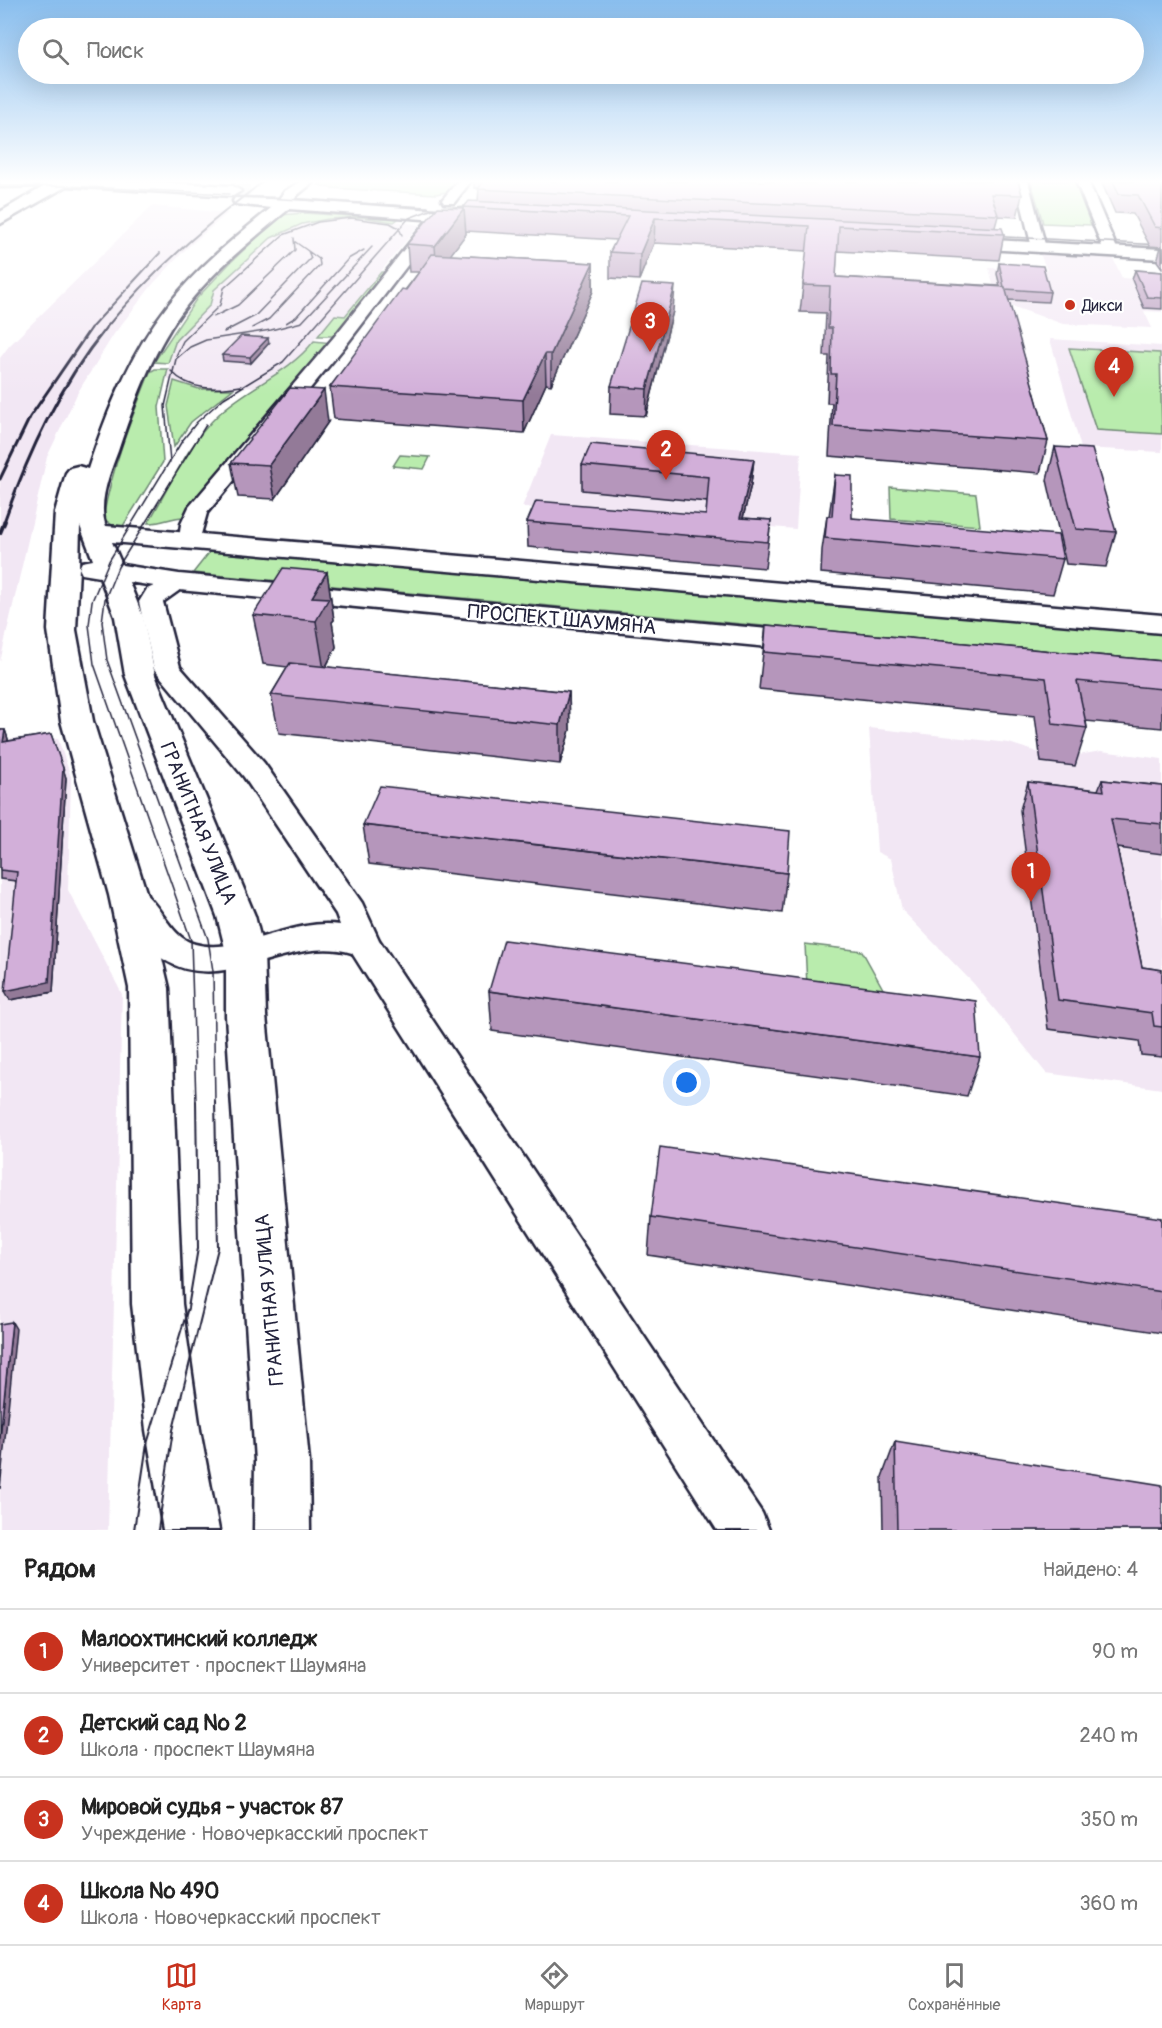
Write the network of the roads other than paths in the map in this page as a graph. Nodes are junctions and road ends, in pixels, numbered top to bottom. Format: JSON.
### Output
{"nodes":[{"id":1,"x":216,"y":252,"type":"edge"},
{"id":2,"x":229,"y":252,"type":"edge"},
{"id":3,"x":409,"y":252,"type":"edge"},
{"id":4,"x":1135,"y":252,"type":"edge"},
{"id":5,"x":1162,"y":254,"type":"edge"},
{"id":6,"x":190,"y":540,"type":"junction"},
{"id":7,"x":103,"y":551,"type":"junction"},
{"id":8,"x":64,"y":565,"type":"junction"},
{"id":9,"x":178,"y":582,"type":"junction"},
{"id":10,"x":1162,"y":624,"type":"edge"},
{"id":11,"x":833,"y":644,"type":"edge"},
{"id":12,"x":154,"y":672,"type":"junction"},
{"id":13,"x":128,"y":895,"type":"junction"},
{"id":14,"x":364,"y":944,"type":"junction"},
{"id":15,"x":244,"y":952,"type":"junction"},
{"id":16,"x":191,"y":1530,"type":"edge"},
{"id":17,"x":282,"y":1530,"type":"edge"},
{"id":18,"x":745,"y":1530,"type":"edge"}],
"edges":[{"from":1,"to":8,"type":"street","name":"ГРАНИТНАЯ УЛИЦА"},
{"from":2,"to":7,"type":"street","name":"ГРАНИТНАЯ УЛИЦА"},
{"from":3,"to":6,"type":"street"},
{"from":4,"to":5,"type":"street"},
{"from":6,"to":7,"type":"street","name":"ПРОСПЕКТ ШАУМЯНА"},
{"from":6,"to":10,"type":"street","name":"ПРОСПЕКТ ШАУМЯНА"},
{"from":7,"to":8,"type":"street","name":"ПРОСПЕКТ ШАУМЯНА"},
{"from":7,"to":9,"type":"street","name":"ПРОСПЕКТ ШАУМЯНА"},
{"from":7,"to":12,"type":"street","name":"ГРАНИТНАЯ УЛИЦА"},
{"from":8,"to":13,"type":"street","name":"ГРАНИТНАЯ УЛИЦА"},
{"from":9,"to":11,"type":"street","name":"ПРОСПЕКТ ШАУМЯНА"},
{"from":9,"to":12,"type":"street","name":"ГРАНИТНАЯ УЛИЦА"},
{"from":12,"to":14,"type":"street","name":"ГРАНИТНАЯ УЛИЦА"},
{"from":12,"to":15,"type":"street","name":"ГРАНИТНАЯ УЛИЦА"},
{"from":13,"to":15,"type":"street"},
{"from":13,"to":16,"type":"street","name":"ГРАНИТНАЯ УЛИЦА"},
{"from":14,"to":15,"type":"street"},
{"from":14,"to":18,"type":"street","name":"ГРАНИТНАЯ УЛИЦА"},
{"from":15,"to":17,"type":"street","name":"ГРАНИТНАЯ УЛИЦА"}]}
